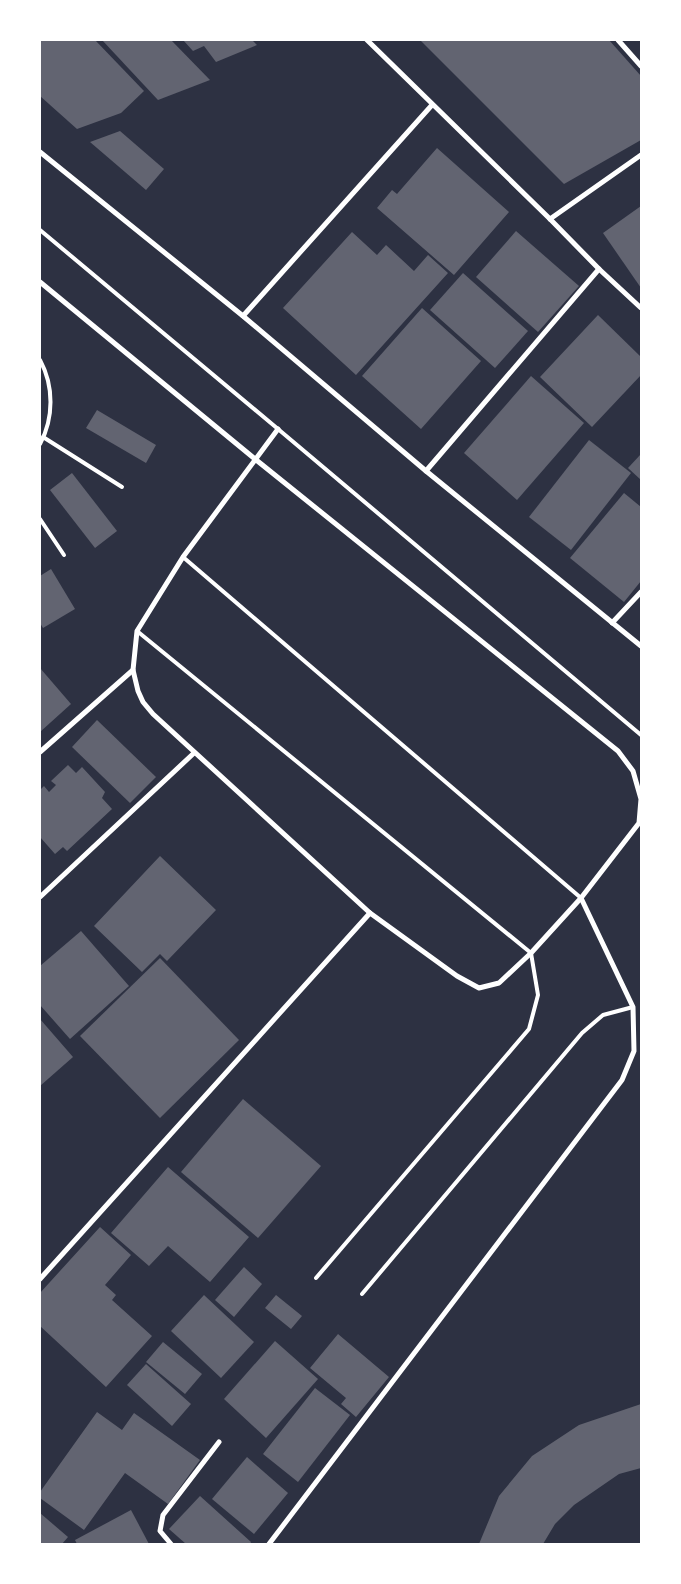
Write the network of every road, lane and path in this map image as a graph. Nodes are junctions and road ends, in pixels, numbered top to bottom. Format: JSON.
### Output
{"nodes":[{"id":1,"x":367,"y":40,"type":"edge"},
{"id":2,"x":618,"y":40,"type":"edge"},
{"id":3,"x":641,"y":66,"type":"edge"},
{"id":4,"x":432,"y":104,"type":"junction"},
{"id":5,"x":40,"y":152,"type":"edge"},
{"id":6,"x":641,"y":155,"type":"edge"},
{"id":7,"x":550,"y":219,"type":"junction"},
{"id":8,"x":40,"y":230,"type":"edge"},
{"id":9,"x":599,"y":269,"type":"junction"},
{"id":10,"x":40,"y":282,"type":"edge"},
{"id":11,"x":641,"y":308,"type":"edge"},
{"id":12,"x":243,"y":316,"type":"junction"},
{"id":13,"x":40,"y":360,"type":"edge"},
{"id":14,"x":278,"y":429,"type":"junction"},
{"id":15,"x":44,"y":437,"type":"junction"},
{"id":16,"x":40,"y":444,"type":"edge"},
{"id":17,"x":255,"y":459,"type":"junction"},
{"id":18,"x":426,"y":471,"type":"junction"},
{"id":19,"x":122,"y":487,"type":"dead end"},
{"id":20,"x":40,"y":519,"type":"edge"},
{"id":21,"x":64,"y":555,"type":"dead end"},
{"id":22,"x":183,"y":556,"type":"junction"},
{"id":23,"x":641,"y":592,"type":"edge"},
{"id":24,"x":612,"y":623,"type":"junction"},
{"id":25,"x":137,"y":632,"type":"junction"},
{"id":26,"x":641,"y":646,"type":"edge"},
{"id":27,"x":133,"y":670,"type":"junction"},
{"id":28,"x":641,"y":735,"type":"edge"},
{"id":29,"x":40,"y":752,"type":"edge"},
{"id":30,"x":194,"y":753,"type":"junction"},
{"id":31,"x":40,"y":898,"type":"edge"},
{"id":32,"x":581,"y":898,"type":"junction"},
{"id":33,"x":370,"y":913,"type":"junction"},
{"id":34,"x":531,"y":953,"type":"junction"},
{"id":35,"x":633,"y":1007,"type":"junction"},
{"id":36,"x":40,"y":1278,"type":"edge"},
{"id":37,"x":316,"y":1278,"type":"dead end"},
{"id":38,"x":362,"y":1294,"type":"dead end"},
{"id":39,"x":219,"y":1442,"type":"dead end"},
{"id":40,"x":172,"y":1544,"type":"edge"},
{"id":41,"x":269,"y":1544,"type":"edge"}],
"edges":[{"from":1,"to":4,"type":"street"},
{"from":2,"to":3,"type":"street"},
{"from":4,"to":7,"type":"street"},
{"from":4,"to":12,"type":"street"},
{"from":5,"to":12,"type":"street"},
{"from":6,"to":7,"type":"street"},
{"from":7,"to":9,"type":"street"},
{"from":8,"to":14,"type":"lane"},
{"from":9,"to":11,"type":"street"},
{"from":9,"to":18,"type":"street"},
{"from":10,"to":17,"type":"street"},
{"from":12,"to":18,"type":"street"},
{"from":13,"to":15,"type":"lane"},
{"from":14,"to":17,"type":"street"},
{"from":14,"to":28,"type":"lane"},
{"from":15,"to":16,"type":"lane"},
{"from":15,"to":19,"type":"lane"},
{"from":17,"to":22,"type":"street"},
{"from":17,"to":32,"type":"street"},
{"from":18,"to":24,"type":"street"},
{"from":20,"to":21,"type":"lane"},
{"from":22,"to":25,"type":"street"},
{"from":22,"to":32,"type":"lane"},
{"from":23,"to":24,"type":"street"},
{"from":24,"to":26,"type":"street"},
{"from":25,"to":27,"type":"street"},
{"from":25,"to":34,"type":"lane"},
{"from":27,"to":29,"type":"street"},
{"from":27,"to":30,"type":"street"},
{"from":30,"to":31,"type":"street"},
{"from":30,"to":33,"type":"street"},
{"from":32,"to":34,"type":"street"},
{"from":32,"to":35,"type":"street"},
{"from":33,"to":34,"type":"street"},
{"from":33,"to":36,"type":"street"},
{"from":34,"to":37,"type":"lane"},
{"from":35,"to":38,"type":"lane"},
{"from":35,"to":41,"type":"street"},
{"from":39,"to":40,"type":"street"}]}
